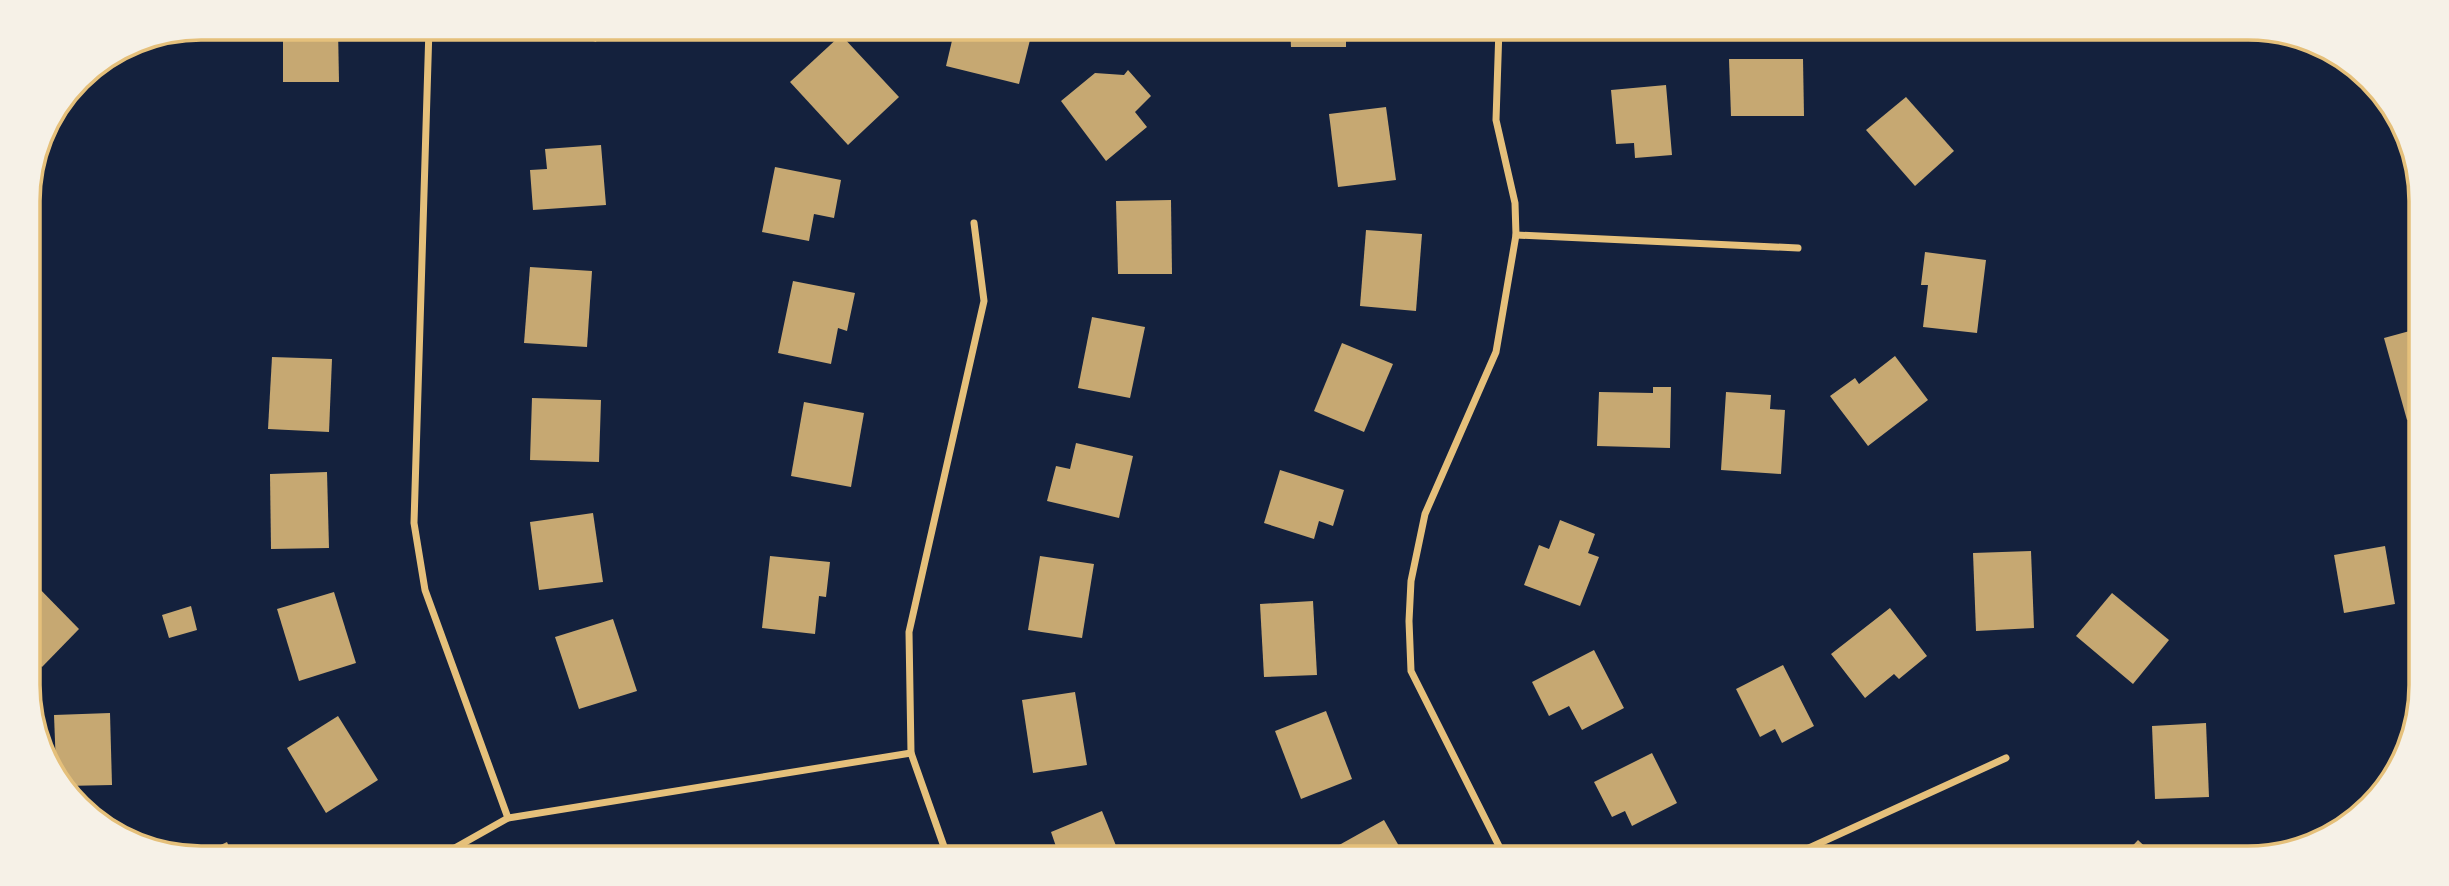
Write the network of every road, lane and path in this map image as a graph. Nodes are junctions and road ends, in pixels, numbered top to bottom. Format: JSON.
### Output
{"nodes":[{"id":1,"x":1499,"y":40,"type":"edge"},
{"id":2,"x":429,"y":41,"type":"edge"},
{"id":3,"x":974,"y":223,"type":"dead end"},
{"id":4,"x":1516,"y":235,"type":"junction"},
{"id":5,"x":1798,"y":248,"type":"dead end"},
{"id":6,"x":911,"y":753,"type":"junction"},
{"id":7,"x":2006,"y":758,"type":"dead end"},
{"id":8,"x":508,"y":818,"type":"junction"},
{"id":9,"x":1499,"y":845,"type":"edge"},
{"id":10,"x":1815,"y":845,"type":"edge"},
{"id":11,"x":459,"y":846,"type":"edge"},
{"id":12,"x":944,"y":846,"type":"edge"}],
"edges":[{"from":1,"to":4,"type":"street"},
{"from":2,"to":8,"type":"street"},
{"from":3,"to":6,"type":"street"},
{"from":4,"to":5,"type":"street"},
{"from":4,"to":9,"type":"street"},
{"from":6,"to":8,"type":"street"},
{"from":6,"to":12,"type":"street"},
{"from":7,"to":10,"type":"street"},
{"from":8,"to":11,"type":"street"}]}
